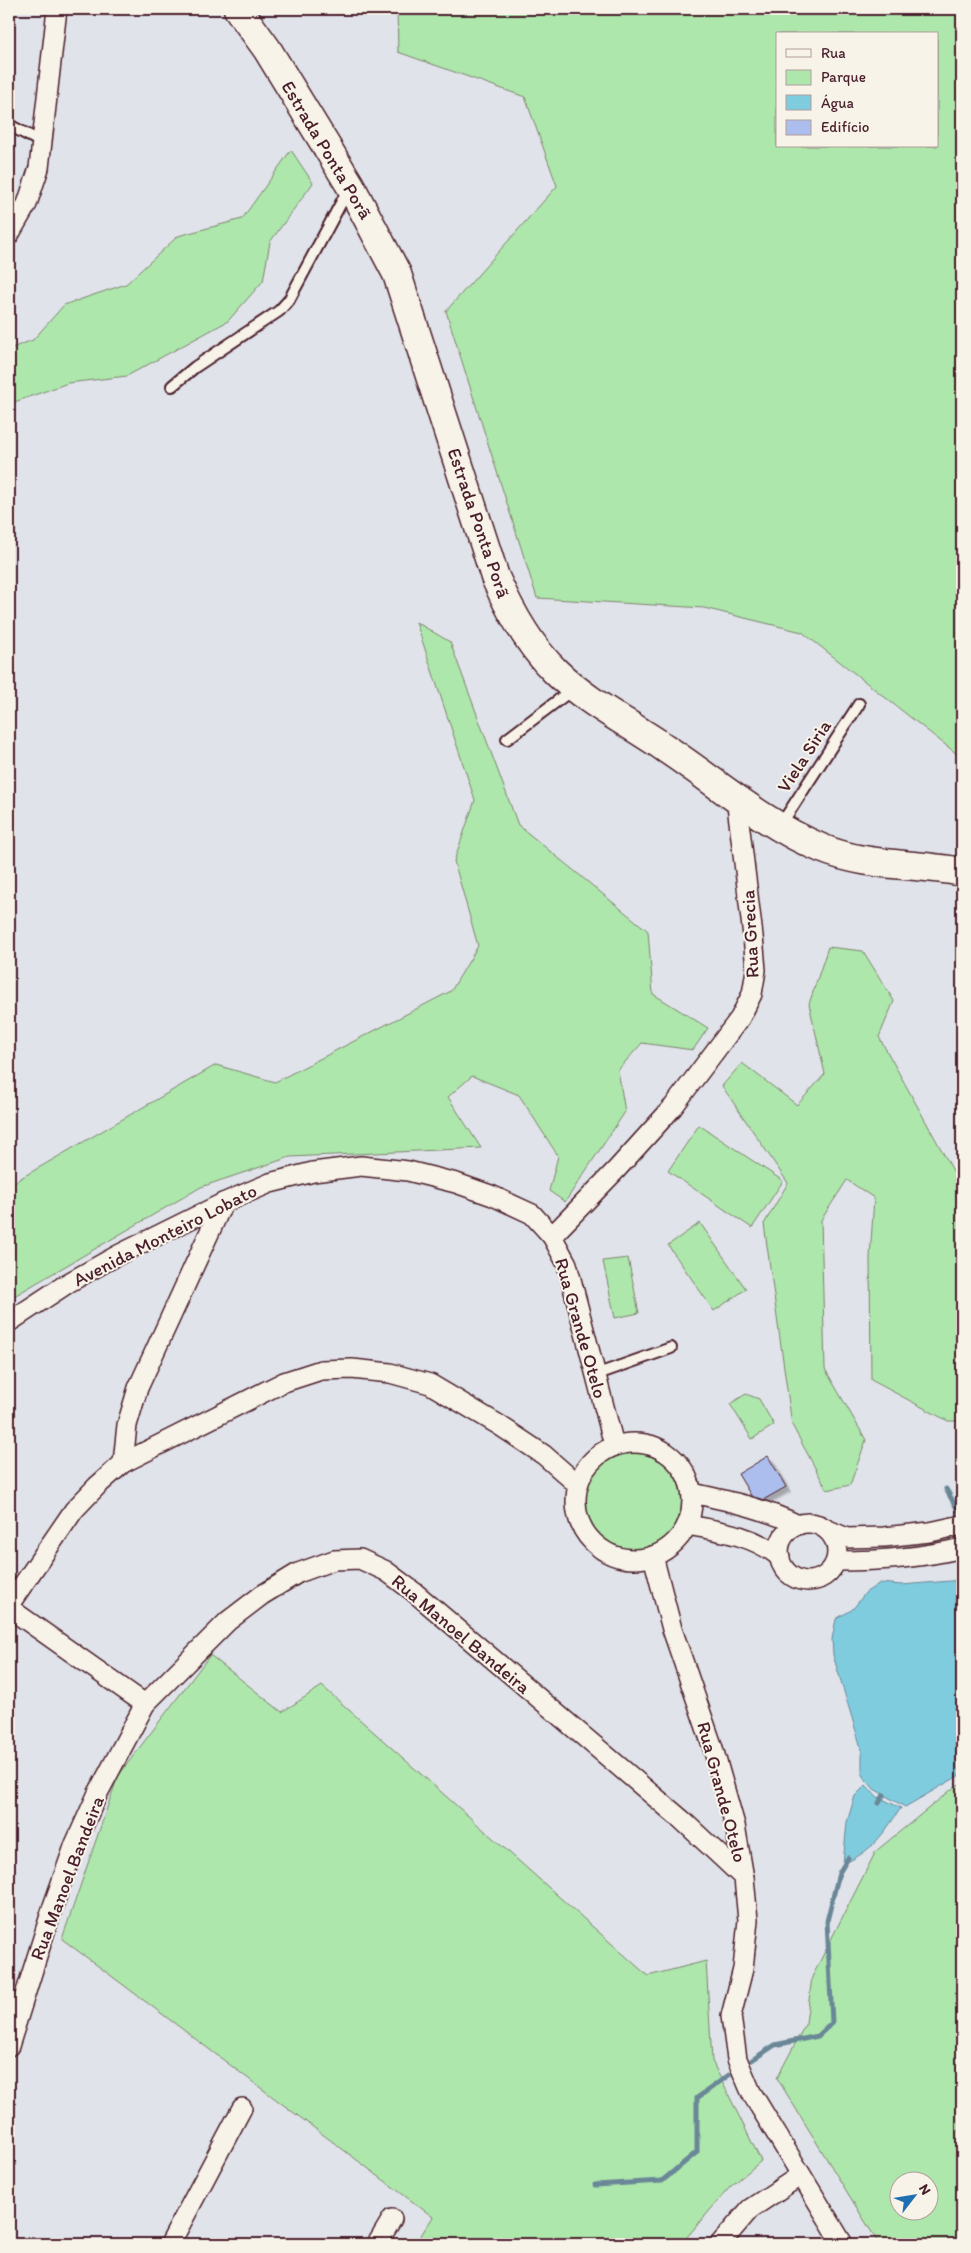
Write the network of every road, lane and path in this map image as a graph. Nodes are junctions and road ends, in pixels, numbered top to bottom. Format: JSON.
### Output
{"nodes":[{"id":1,"x":57,"y":9,"type":"edge"},
{"id":2,"x":238,"y":9,"type":"edge"},
{"id":3,"x":9,"y":125,"type":"edge"},
{"id":4,"x":44,"y":143,"type":"junction"},
{"id":5,"x":350,"y":185,"type":"junction"},
{"id":6,"x":9,"y":235,"type":"edge"},
{"id":7,"x":172,"y":386,"type":"dead end"},
{"id":8,"x":575,"y":687,"type":"junction"},
{"id":9,"x":859,"y":704,"type":"dead end"},
{"id":10,"x":507,"y":739,"type":"dead end"},
{"id":11,"x":736,"y":796,"type":"junction"},
{"id":12,"x":780,"y":827,"type":"junction"},
{"id":13,"x":962,"y":872,"type":"edge"},
{"id":14,"x":673,"y":1108,"type":"joint"},
{"id":15,"x":223,"y":1203,"type":"junction"},
{"id":16,"x":552,"y":1236,"type":"junction"},
{"id":17,"x":9,"y":1322,"type":"edge"},
{"id":18,"x":671,"y":1348,"type":"dead end"},
{"id":19,"x":595,"y":1375,"type":"junction"},
{"id":20,"x":614,"y":1445,"type":"junction"},
{"id":21,"x":123,"y":1463,"type":"junction"},
{"id":22,"x":578,"y":1484,"type":"junction"},
{"id":23,"x":692,"y":1493,"type":"junction"},
{"id":24,"x":687,"y":1525,"type":"junction"},
{"id":25,"x":798,"y":1525,"type":"junction"},
{"id":26,"x":962,"y":1525,"type":"edge"},
{"id":27,"x":826,"y":1529,"type":"junction"},
{"id":28,"x":962,"y":1548,"type":"edge"},
{"id":29,"x":653,"y":1556,"type":"junction"},
{"id":30,"x":780,"y":1557,"type":"junction"},
{"id":31,"x":836,"y":1561,"type":"junction"},
{"id":32,"x":9,"y":1607,"type":"edge"},
{"id":33,"x":145,"y":1704,"type":"junction"},
{"id":34,"x":744,"y":1878,"type":"junction"},
{"id":35,"x":9,"y":2046,"type":"edge"},
{"id":36,"x":242,"y":2108,"type":"dead end"},
{"id":37,"x":801,"y":2175,"type":"junction"},
{"id":38,"x":392,"y":2219,"type":"dead end"},
{"id":39,"x":170,"y":2244,"type":"edge"},
{"id":40,"x":377,"y":2244,"type":"edge"},
{"id":41,"x":720,"y":2244,"type":"edge"},
{"id":42,"x":843,"y":2244,"type":"edge"}],
"edges":[{"from":1,"to":4,"type":"street"},
{"from":2,"to":5,"type":"main road","name":"Estrada Ponta Porã"},
{"from":3,"to":4,"type":"lane"},
{"from":4,"to":6,"type":"street"},
{"from":5,"to":7,"type":"lane"},
{"from":5,"to":8,"type":"main road","name":"Estrada Ponta Porã"},
{"from":8,"to":10,"type":"lane"},
{"from":8,"to":11,"type":"main road","name":"Estrada Ponta Porã"},
{"from":9,"to":12,"type":"lane","name":"Viela Siria"},
{"from":11,"to":12,"type":"main road","name":"Estrada Ponta Porã"},
{"from":11,"to":14,"type":"street","name":"Rua Grecia"},
{"from":12,"to":13,"type":"main road","name":"Estrada Ponta Porã"},
{"from":14,"to":16,"type":"street","name":"Rua Grande Otelo"},
{"from":15,"to":16,"type":"street","name":"Avenida Monteiro Lobato"},
{"from":15,"to":17,"type":"street","name":"Avenida Monteiro Lobato"},
{"from":15,"to":21,"type":"street"},
{"from":16,"to":19,"type":"street","name":"Rua Grande Otelo"},
{"from":18,"to":19,"type":"lane"},
{"from":19,"to":20,"type":"street","name":"Rua Grande Otelo"},
{"from":20,"to":22,"type":"street"},
{"from":20,"to":23,"type":"street"},
{"from":21,"to":22,"type":"street"},
{"from":21,"to":32,"type":"street"},
{"from":22,"to":29,"type":"street"},
{"from":23,"to":24,"type":"street"},
{"from":23,"to":25,"type":"street"},
{"from":24,"to":29,"type":"street"},
{"from":24,"to":30,"type":"street"},
{"from":25,"to":27,"type":"street"},
{"from":25,"to":30,"type":"street"},
{"from":26,"to":27,"type":"street"},
{"from":27,"to":31,"type":"street"},
{"from":28,"to":31,"type":"street"},
{"from":29,"to":34,"type":"street","name":"Rua Grande Otelo"},
{"from":30,"to":31,"type":"street"},
{"from":32,"to":33,"type":"street"},
{"from":33,"to":34,"type":"street","name":"Rua Manoel Bandeira"},
{"from":33,"to":35,"type":"street","name":"Rua Manoel Bandeira"},
{"from":34,"to":37,"type":"street","name":"Rua Grande Otelo"},
{"from":36,"to":39,"type":"street"},
{"from":37,"to":41,"type":"street"},
{"from":37,"to":42,"type":"street","name":"Rua Grande Otelo"},
{"from":38,"to":40,"type":"street"}]}
